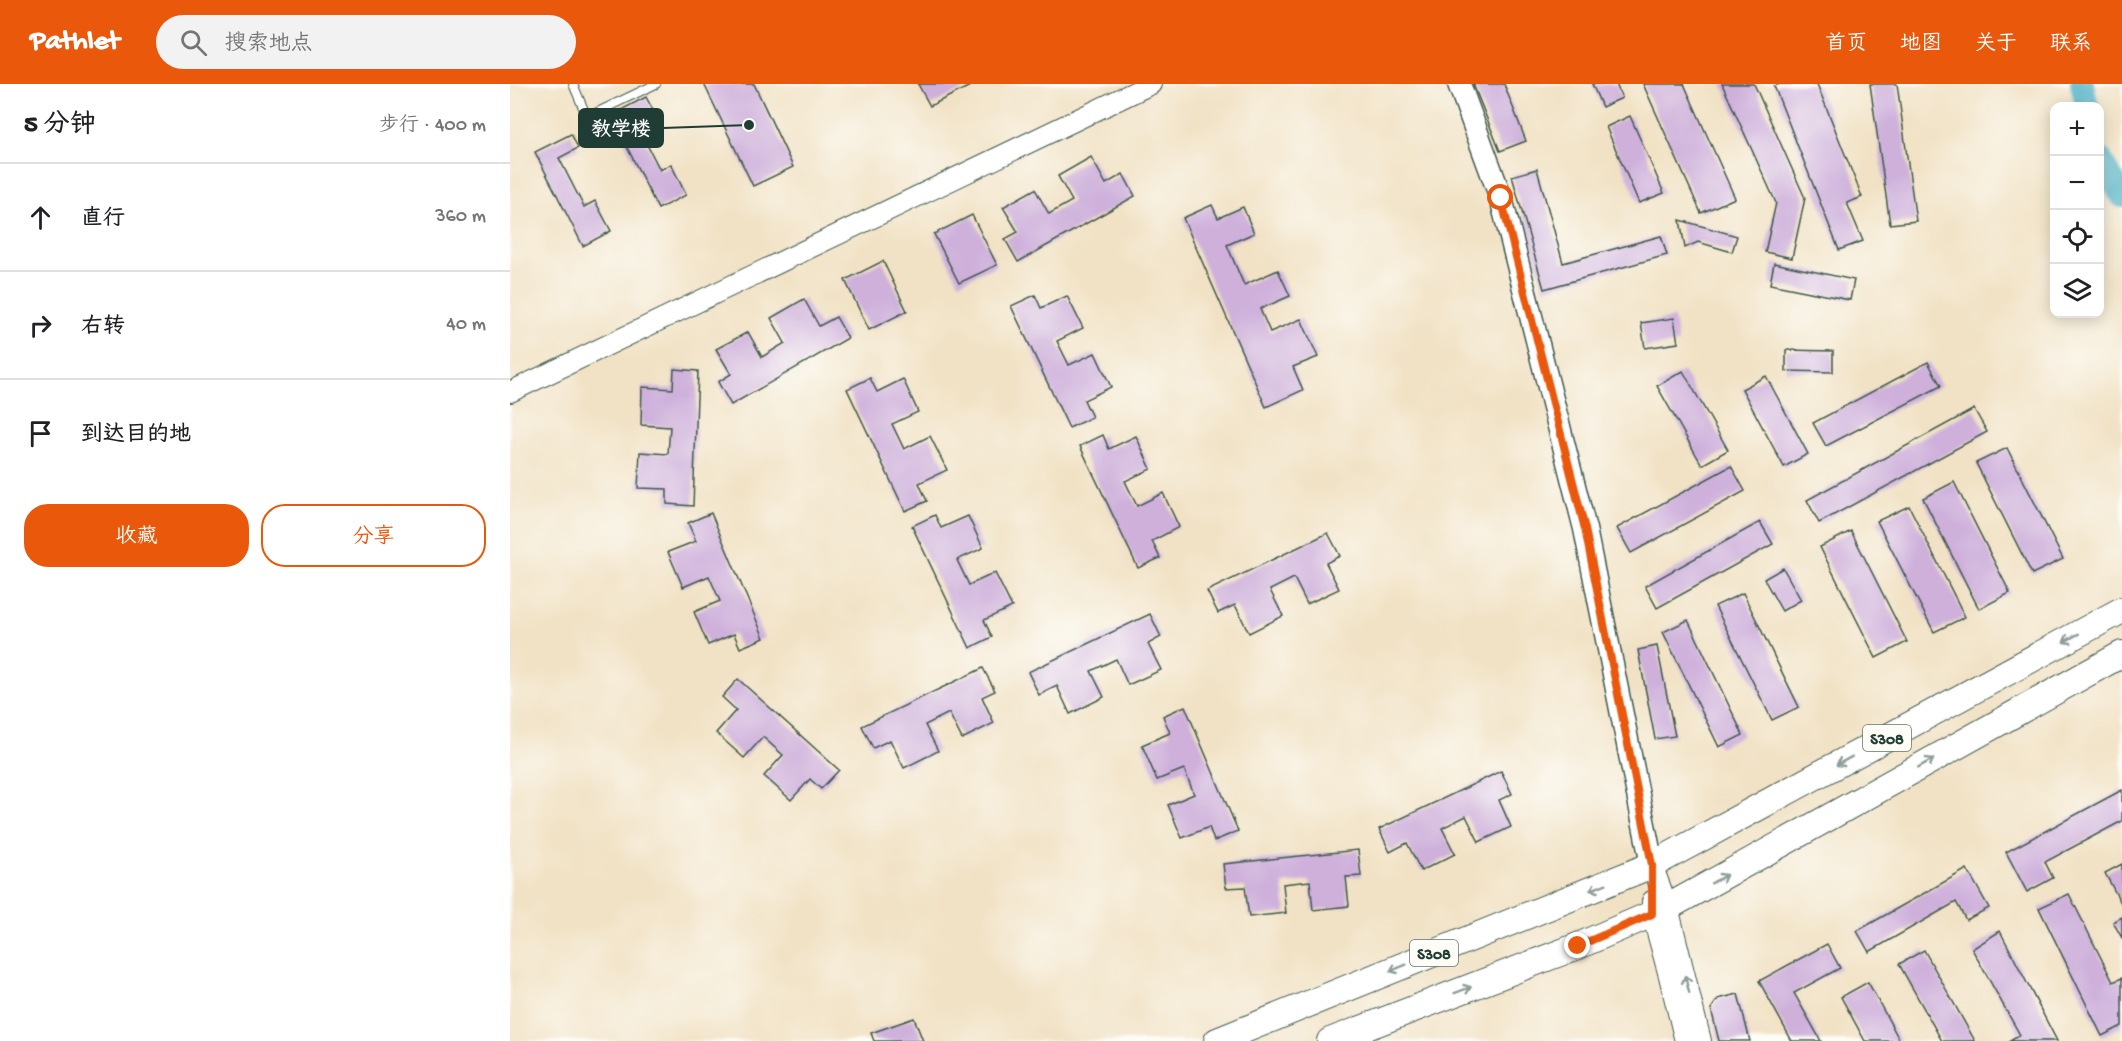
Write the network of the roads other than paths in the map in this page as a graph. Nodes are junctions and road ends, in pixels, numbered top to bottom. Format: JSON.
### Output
{"nodes":[{"id":1,"x":573,"y":84,"type":"edge"},
{"id":2,"x":656,"y":84,"type":"edge"},
{"id":3,"x":1151,"y":84,"type":"edge"},
{"id":4,"x":1459,"y":84,"type":"edge"},
{"id":5,"x":510,"y":392,"type":"edge"},
{"id":6,"x":2122,"y":610,"type":"edge"},
{"id":7,"x":2122,"y":654,"type":"edge"},
{"id":8,"x":1652,"y":865,"type":"junction"},
{"id":9,"x":1660,"y":911,"type":"junction"},
{"id":10,"x":1217,"y":1041,"type":"edge"},
{"id":11,"x":1330,"y":1041,"type":"edge"},
{"id":12,"x":1685,"y":1041,"type":"edge"},
{"id":13,"x":1701,"y":1041,"type":"edge"}],
"edges":[{"from":1,"to":2,"type":"lane"},
{"from":3,"to":5,"type":"street"},
{"from":4,"to":8,"type":"main road"},
{"from":6,"to":8,"type":"main road","number":"S308","one_way":true},
{"from":9,"to":7,"type":"main road","number":"S308","one_way":true},
{"from":8,"to":9,"type":"street"},
{"from":8,"to":10,"type":"main road","number":"S308","one_way":true},
{"from":11,"to":9,"type":"main road","number":"S308","one_way":true},
{"from":9,"to":12,"type":"street"},
{"from":13,"to":9,"type":"street","one_way":true}]}
